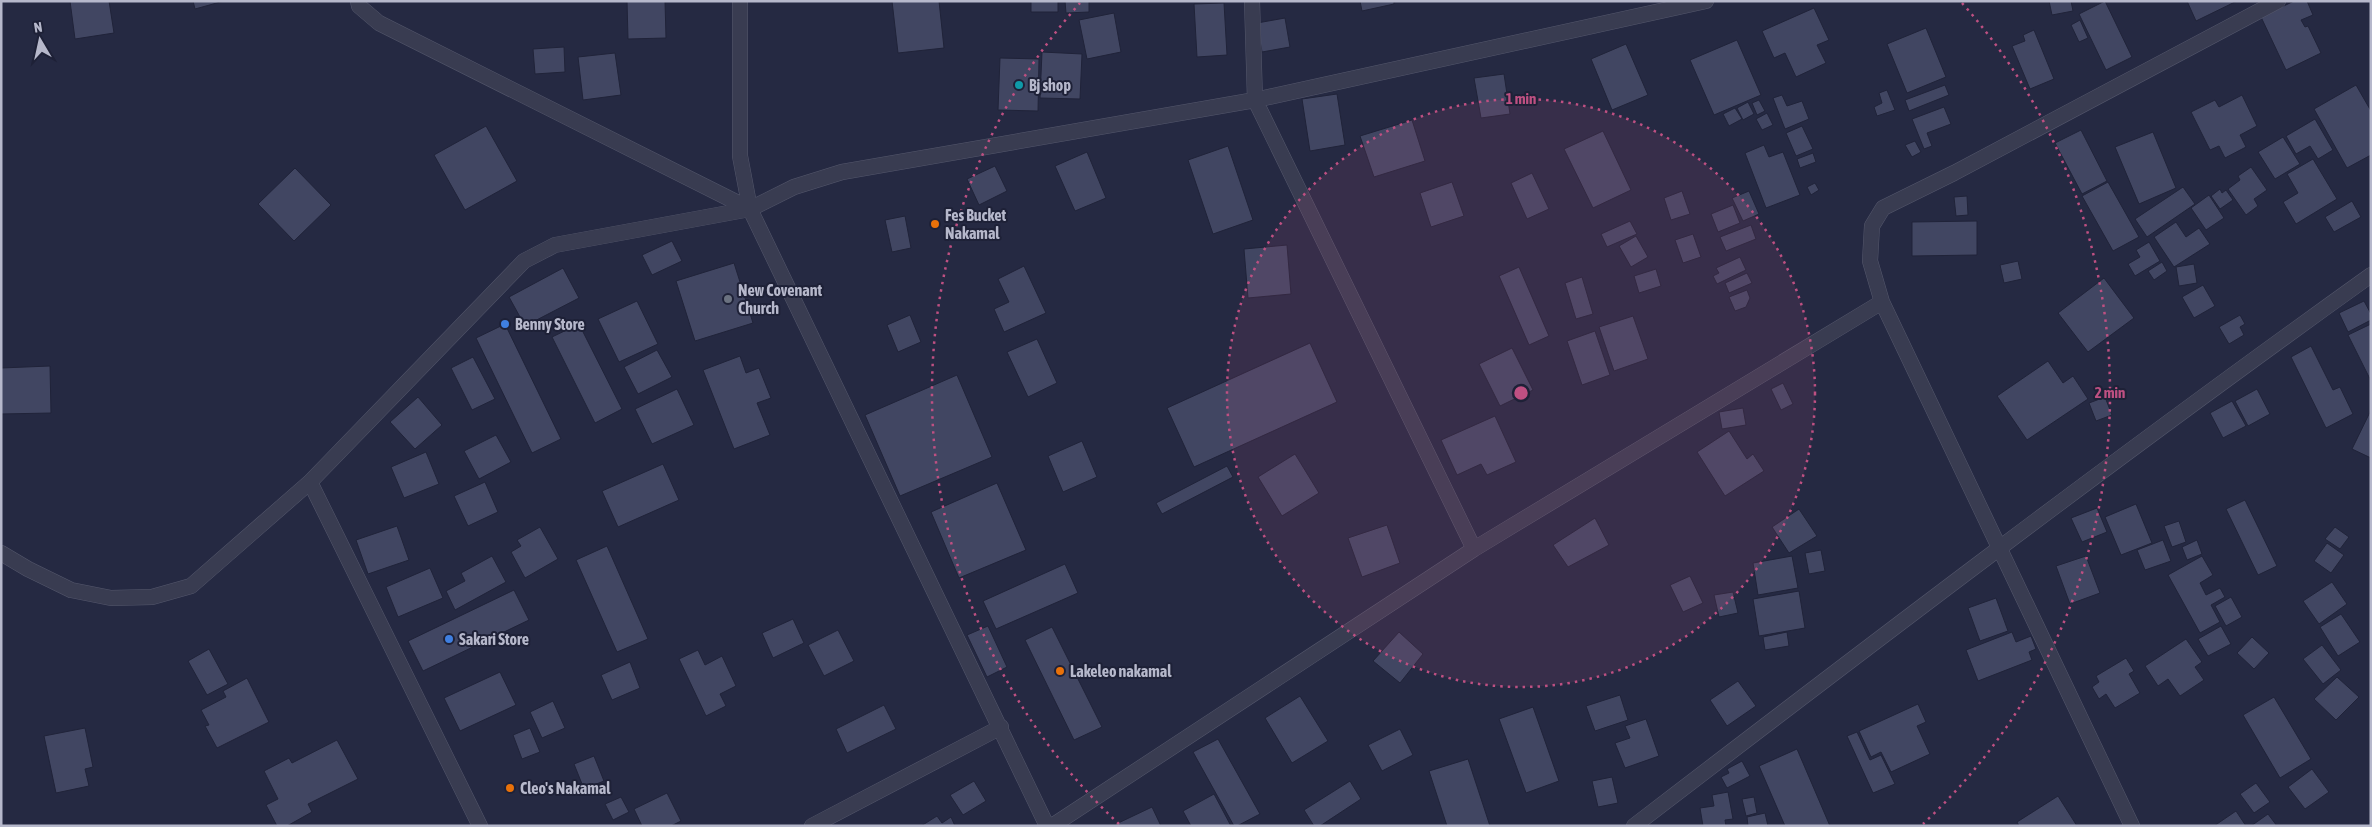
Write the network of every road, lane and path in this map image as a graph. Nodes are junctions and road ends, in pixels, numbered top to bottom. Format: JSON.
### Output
{"nodes":[{"id":1,"x":358,"y":1,"type":"edge"},
{"id":2,"x":740,"y":1,"type":"edge"},
{"id":3,"x":1252,"y":1,"type":"edge"},
{"id":4,"x":1706,"y":1,"type":"edge"},
{"id":5,"x":2278,"y":1,"type":"edge"},
{"id":6,"x":1255,"y":100,"type":"junction"},
{"id":7,"x":750,"y":209,"type":"junction"},
{"id":8,"x":2371,"y":275,"type":"edge"},
{"id":9,"x":1882,"y":302,"type":"junction"},
{"id":10,"x":310,"y":482,"type":"junction"},
{"id":11,"x":2000,"y":546,"type":"junction"},
{"id":12,"x":1474,"y":549,"type":"junction"},
{"id":13,"x":1,"y":553,"type":"edge"},
{"id":14,"x":1001,"y":727,"type":"junction"},
{"id":15,"x":480,"y":826,"type":"edge"},
{"id":16,"x":812,"y":826,"type":"edge"},
{"id":17,"x":1047,"y":826,"type":"edge"},
{"id":18,"x":1052,"y":826,"type":"edge"},
{"id":19,"x":1634,"y":826,"type":"edge"},
{"id":20,"x":2132,"y":826,"type":"edge"}],
"edges":[{"from":1,"to":7,"type":"street"},
{"from":2,"to":7,"type":"street"},
{"from":3,"to":6,"type":"street"},
{"from":4,"to":6,"type":"street"},
{"from":5,"to":9,"type":"street"},
{"from":6,"to":7,"type":"street"},
{"from":6,"to":12,"type":"street"},
{"from":7,"to":10,"type":"street"},
{"from":7,"to":14,"type":"street"},
{"from":8,"to":11,"type":"street"},
{"from":9,"to":11,"type":"street"},
{"from":9,"to":12,"type":"street"},
{"from":10,"to":13,"type":"street"},
{"from":10,"to":15,"type":"street"},
{"from":11,"to":19,"type":"street"},
{"from":11,"to":20,"type":"street"},
{"from":12,"to":18,"type":"street"},
{"from":14,"to":16,"type":"street"},
{"from":14,"to":17,"type":"street"}]}
